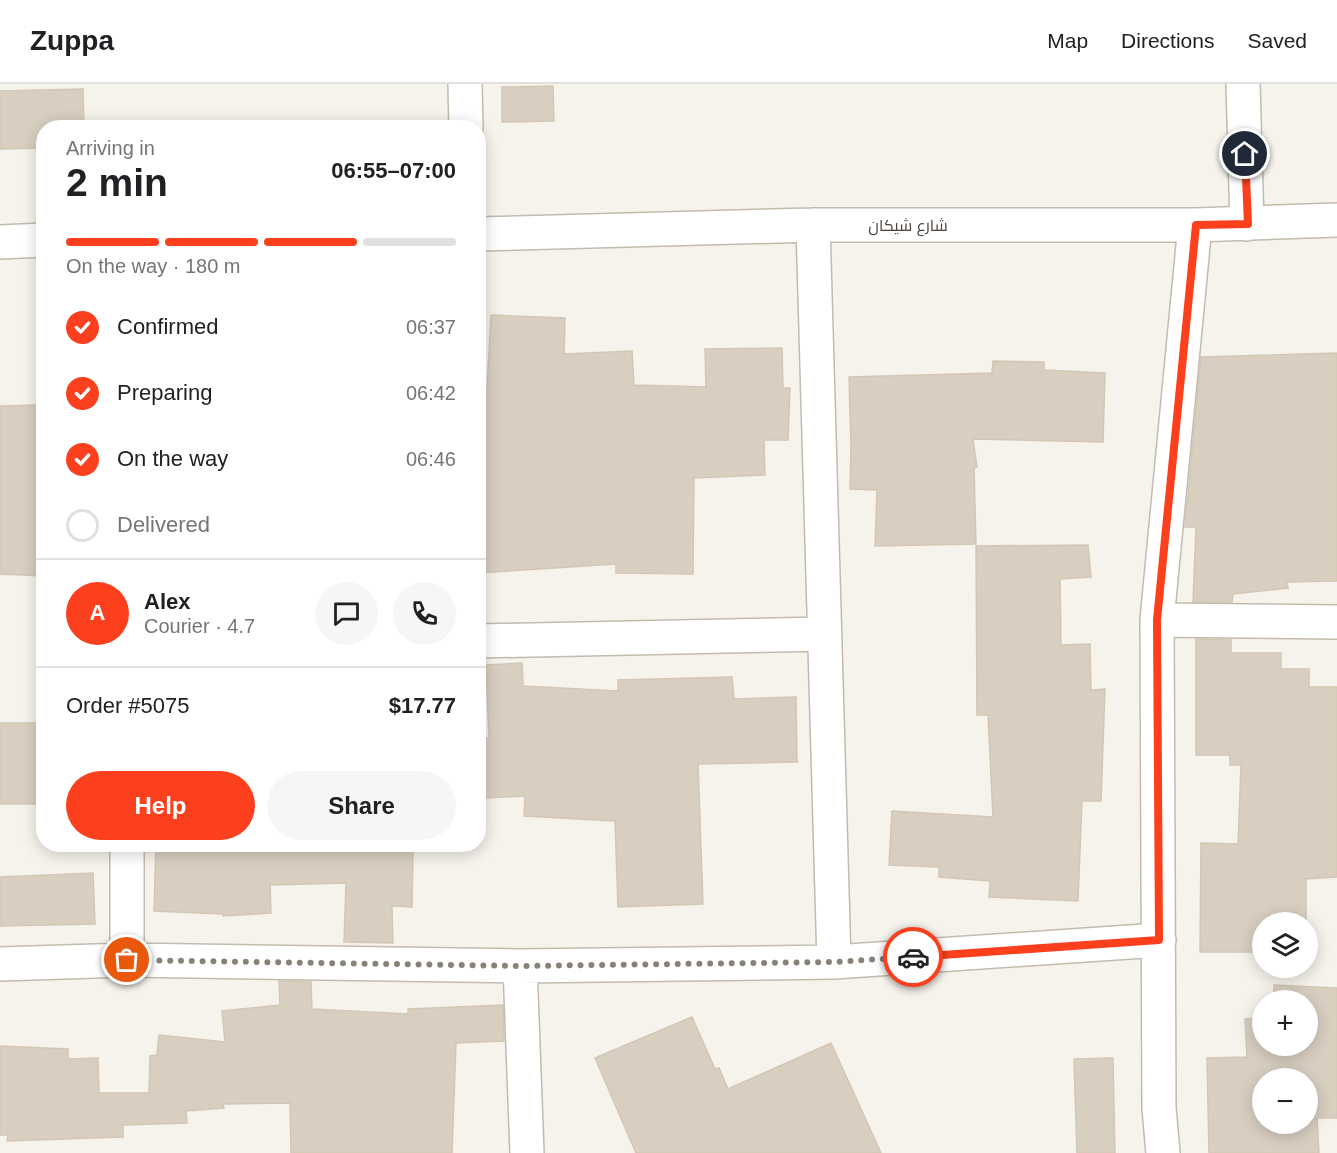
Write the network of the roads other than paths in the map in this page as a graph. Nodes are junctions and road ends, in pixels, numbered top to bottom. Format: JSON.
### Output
{"nodes":[{"id":1,"x":465,"y":84,"type":"edge"},
{"id":2,"x":1243,"y":84,"type":"edge"},
{"id":3,"x":466,"y":120,"type":"edge"},
{"id":4,"x":1337,"y":220,"type":"edge"},
{"id":5,"x":1248,"y":224,"type":"junction"},
{"id":6,"x":813,"y":225,"type":"junction"},
{"id":7,"x":1196,"y":225,"type":"junction"},
{"id":8,"x":486,"y":234,"type":"edge"},
{"id":9,"x":36,"y":240,"type":"edge"},
{"id":10,"x":0,"y":242,"type":"edge"},
{"id":11,"x":1157,"y":620,"type":"junction"},
{"id":12,"x":1337,"y":622,"type":"edge"},
{"id":13,"x":825,"y":634,"type":"junction"},
{"id":14,"x":486,"y":641,"type":"edge"},
{"id":15,"x":127,"y":852,"type":"edge"},
{"id":16,"x":1159,"y":940,"type":"junction"},
{"id":17,"x":127,"y":960,"type":"junction"},
{"id":18,"x":834,"y":962,"type":"junction"},
{"id":19,"x":0,"y":964,"type":"edge"},
{"id":20,"x":520,"y":966,"type":"junction"},
{"id":21,"x":527,"y":1153,"type":"edge"},
{"id":22,"x":1163,"y":1153,"type":"edge"}],
"edges":[{"from":1,"to":3,"type":"street"},
{"from":2,"to":5,"type":"street"},
{"from":4,"to":5,"type":"street","name":"شارع شيكان"},
{"from":5,"to":7,"type":"street","name":"شارع شيكان"},
{"from":6,"to":7,"type":"street","name":"شارع شيكان"},
{"from":6,"to":8,"type":"street","name":"شارع شيكان"},
{"from":6,"to":13,"type":"street"},
{"from":7,"to":11,"type":"street"},
{"from":9,"to":10,"type":"street"},
{"from":11,"to":12,"type":"street"},
{"from":11,"to":16,"type":"street"},
{"from":13,"to":14,"type":"street"},
{"from":13,"to":18,"type":"street"},
{"from":15,"to":17,"type":"street"},
{"from":16,"to":18,"type":"street"},
{"from":16,"to":22,"type":"street"},
{"from":17,"to":19,"type":"street"},
{"from":17,"to":20,"type":"street"},
{"from":18,"to":20,"type":"street"},
{"from":20,"to":21,"type":"street"}]}
